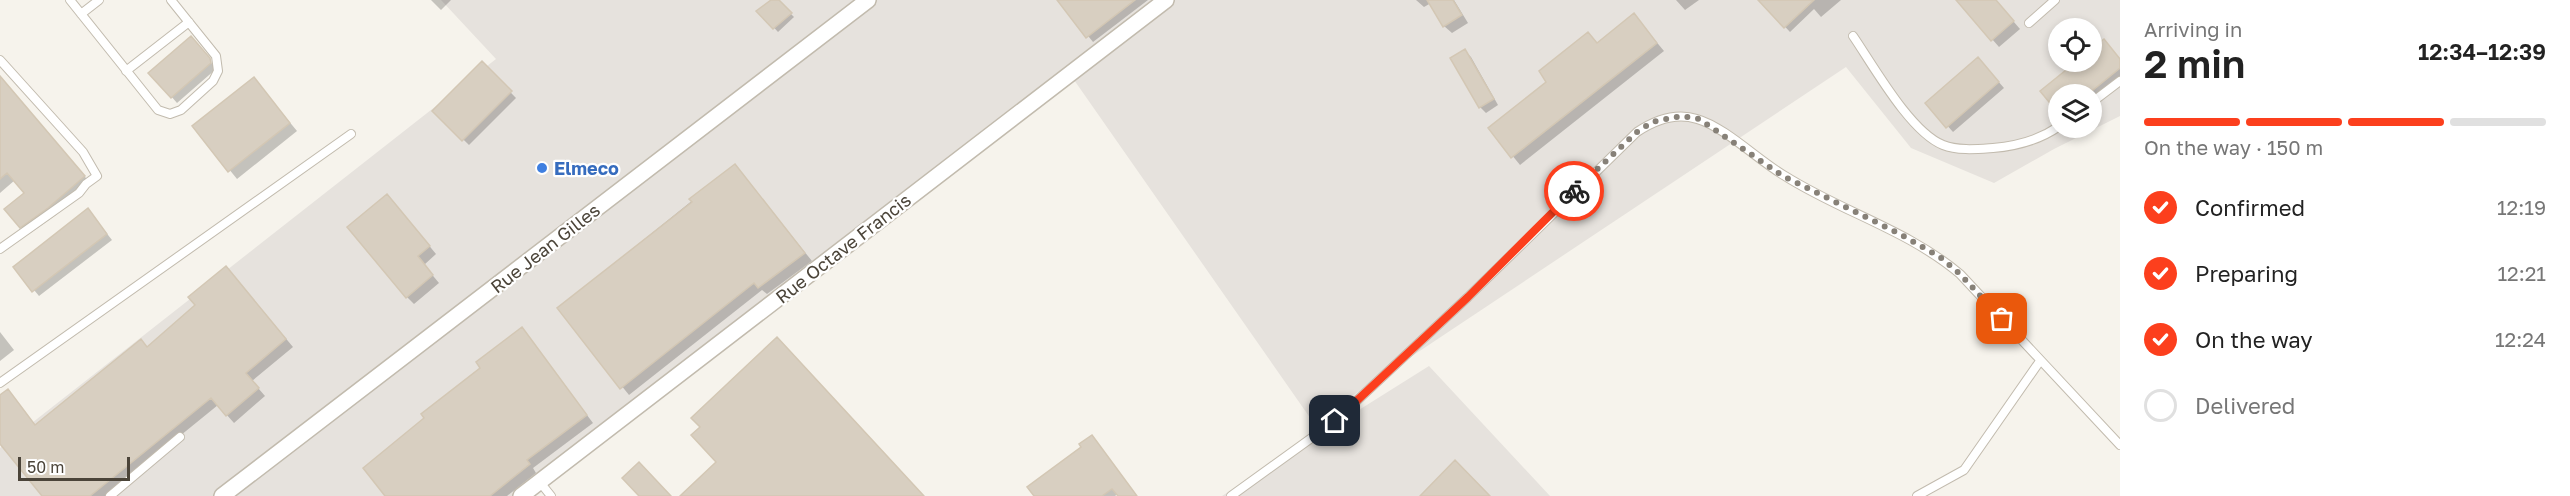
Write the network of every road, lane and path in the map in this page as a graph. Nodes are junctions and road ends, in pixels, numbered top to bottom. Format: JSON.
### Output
{"nodes":[{"id":1,"x":69,"y":0,"type":"edge"},
{"id":2,"x":99,"y":0,"type":"edge"},
{"id":3,"x":171,"y":0,"type":"edge"},
{"id":4,"x":868,"y":0,"type":"edge"},
{"id":5,"x":1166,"y":0,"type":"edge"},
{"id":6,"x":2055,"y":0,"type":"edge"},
{"id":7,"x":81,"y":14,"type":"junction"},
{"id":8,"x":189,"y":22,"type":"junction"},
{"id":9,"x":2029,"y":23,"type":"dead end"},
{"id":10,"x":1852,"y":36,"type":"dead end"},
{"id":11,"x":0,"y":60,"type":"edge"},
{"id":12,"x":126,"y":71,"type":"junction"},
{"id":13,"x":2120,"y":81,"type":"edge"},
{"id":14,"x":2102,"y":95,"type":"edge"},
{"id":15,"x":351,"y":134,"type":"dead end"},
{"id":16,"x":2048,"y":134,"type":"edge"},
{"id":17,"x":0,"y":249,"type":"edge"},
{"id":18,"x":2040,"y":361,"type":"junction"},
{"id":19,"x":0,"y":383,"type":"edge"},
{"id":20,"x":180,"y":437,"type":"dead end"},
{"id":21,"x":2120,"y":445,"type":"edge"},
{"id":22,"x":539,"y":482,"type":"junction"},
{"id":23,"x":110,"y":496,"type":"edge"},
{"id":24,"x":222,"y":496,"type":"edge"},
{"id":25,"x":521,"y":496,"type":"edge"},
{"id":26,"x":551,"y":496,"type":"edge"},
{"id":27,"x":1231,"y":496,"type":"edge"},
{"id":28,"x":1917,"y":496,"type":"edge"}],
"edges":[{"from":1,"to":7,"type":"lane"},
{"from":2,"to":7,"type":"lane"},
{"from":3,"to":8,"type":"lane"},
{"from":4,"to":24,"type":"street","name":"Rue Jean Gilles"},
{"from":5,"to":22,"type":"street","name":"Rue Octave Francis"},
{"from":6,"to":9,"type":"lane"},
{"from":7,"to":12,"type":"lane"},
{"from":8,"to":12,"type":"lane"},
{"from":8,"to":12,"type":"lane"},
{"from":10,"to":16,"type":"lane"},
{"from":11,"to":17,"type":"lane"},
{"from":13,"to":14,"type":"lane"},
{"from":15,"to":19,"type":"lane"},
{"from":18,"to":21,"type":"lane"},
{"from":18,"to":27,"type":"lane"},
{"from":18,"to":28,"type":"lane"},
{"from":20,"to":23,"type":"lane"},
{"from":22,"to":25,"type":"street","name":"Rue Octave Francis"},
{"from":22,"to":26,"type":"lane"}]}
